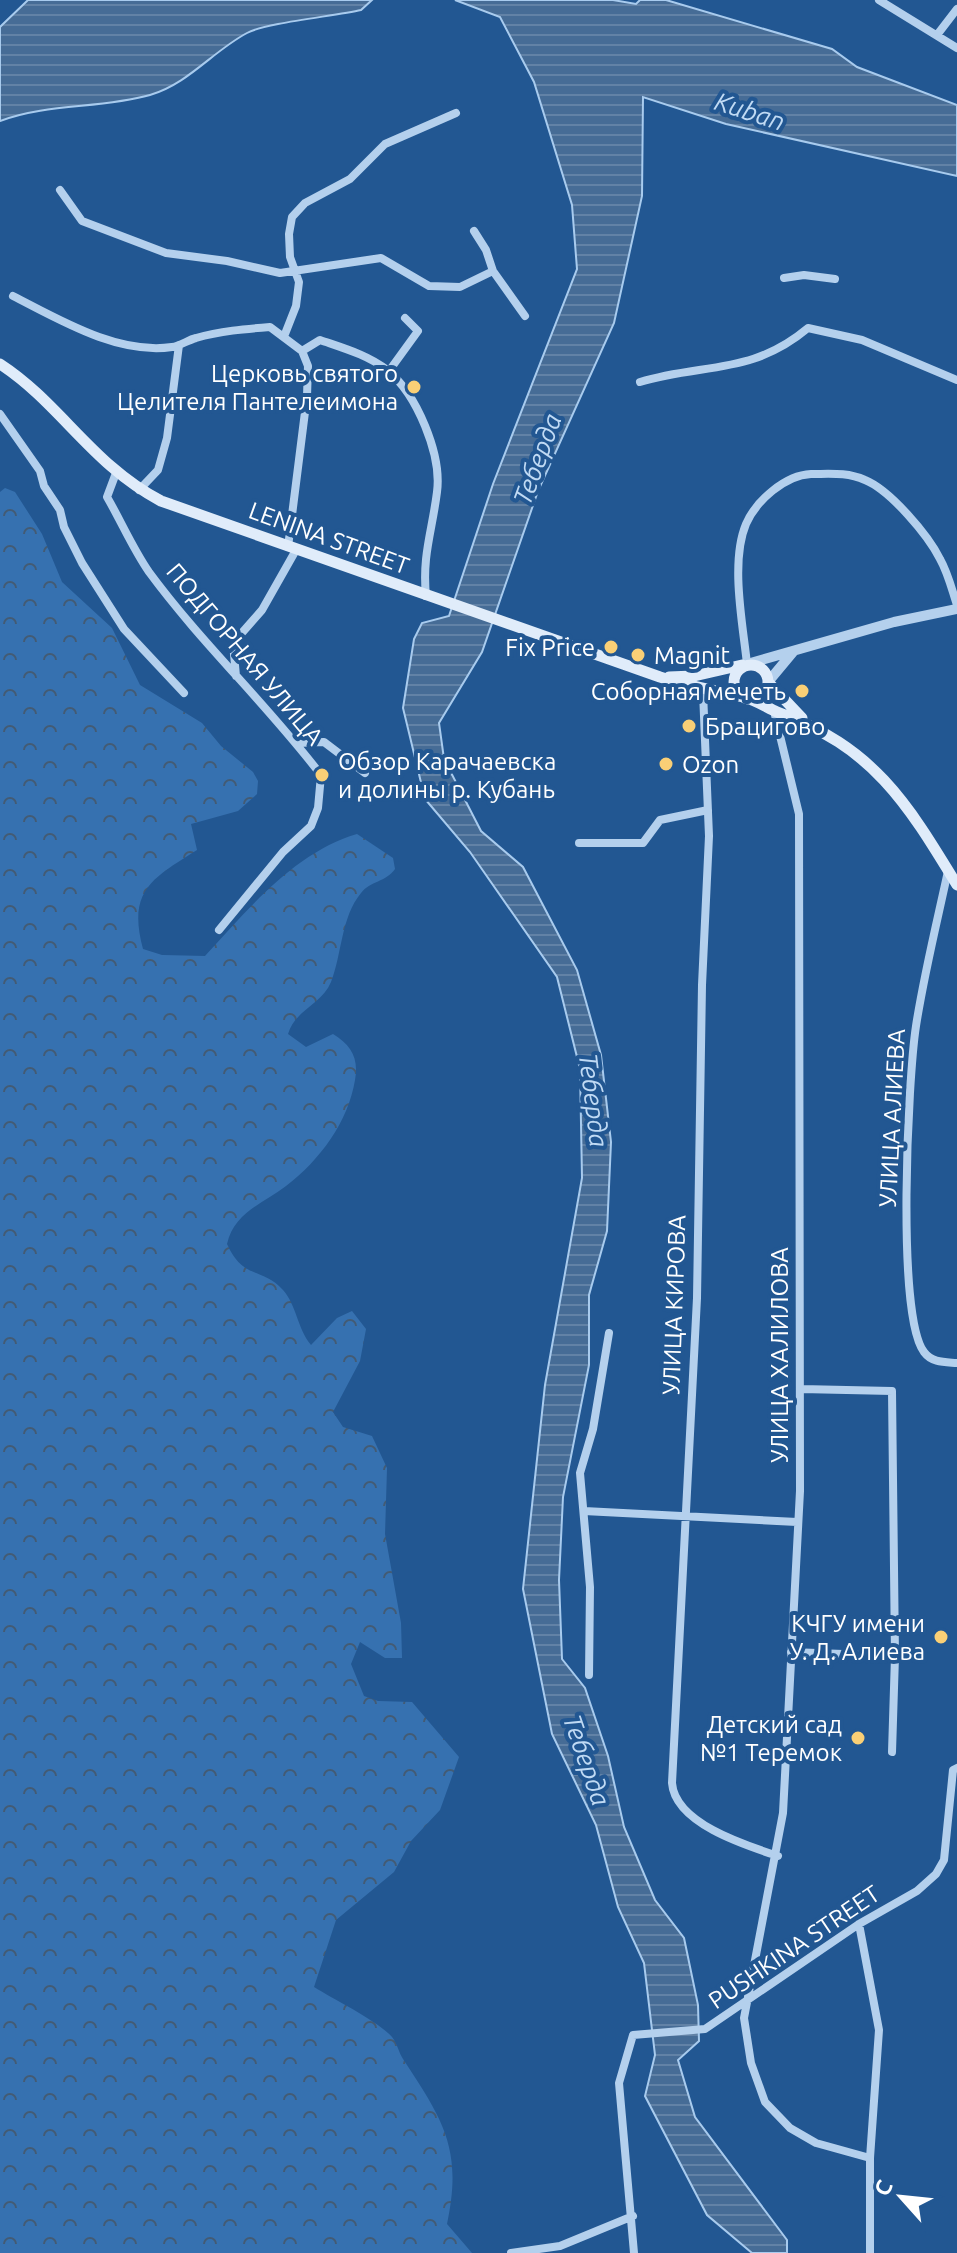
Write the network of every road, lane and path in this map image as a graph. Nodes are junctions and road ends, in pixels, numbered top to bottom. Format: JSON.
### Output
{"nodes":[{"id":1,"x":879,"y":0,"type":"edge"},
{"id":2,"x":957,"y":9,"type":"edge"},
{"id":3,"x":937,"y":35,"type":"junction"},
{"id":4,"x":957,"y":48,"type":"edge"},
{"id":5,"x":456,"y":113,"type":"dead end"},
{"id":6,"x":60,"y":190,"type":"dead end"},
{"id":7,"x":474,"y":231,"type":"dead end"},
{"id":8,"x":292,"y":271,"type":"junction"},
{"id":9,"x":493,"y":271,"type":"junction"},
{"id":10,"x":784,"y":278,"type":"dead end"},
{"id":11,"x":835,"y":279,"type":"dead end"},
{"id":12,"x":13,"y":296,"type":"dead end"},
{"id":13,"x":525,"y":316,"type":"dead end"},
{"id":14,"x":405,"y":318,"type":"dead end"},
{"id":15,"x":285,"y":334,"type":"junction"},
{"id":16,"x":179,"y":345,"type":"junction"},
{"id":17,"x":302,"y":351,"type":"junction"},
{"id":18,"x":0,"y":364,"type":"edge"},
{"id":19,"x":389,"y":371,"type":"junction"},
{"id":20,"x":957,"y":380,"type":"edge"},
{"id":21,"x":640,"y":382,"type":"dead end"},
{"id":22,"x":0,"y":414,"type":"edge"},
{"id":23,"x":116,"y":473,"type":"junction"},
{"id":24,"x":139,"y":490,"type":"junction"},
{"id":25,"x":292,"y":549,"type":"junction"},
{"id":26,"x":426,"y":597,"type":"junction"},
{"id":27,"x":957,"y":607,"type":"edge"},
{"id":28,"x":797,"y":648,"type":"junction"},
{"id":29,"x":747,"y":664,"type":"junction"},
{"id":30,"x":236,"y":676,"type":"junction"},
{"id":31,"x":660,"y":677,"type":"junction"},
{"id":32,"x":768,"y":682,"type":"junction"},
{"id":33,"x":703,"y":692,"type":"junction"},
{"id":34,"x":184,"y":693,"type":"dead end"},
{"id":35,"x":744,"y":698,"type":"junction"},
{"id":36,"x":774,"y":711,"type":"junction"},
{"id":37,"x":805,"y":722,"type":"junction"},
{"id":38,"x":296,"y":743,"type":"junction"},
{"id":39,"x":365,"y":773,"type":"dead end"},
{"id":40,"x":708,"y":810,"type":"junction"},
{"id":41,"x":579,"y":843,"type":"dead end"},
{"id":42,"x":948,"y":870,"type":"junction"},
{"id":43,"x":957,"y":885,"type":"edge"},
{"id":44,"x":219,"y":930,"type":"dead end"},
{"id":45,"x":609,"y":1333,"type":"dead end"},
{"id":46,"x":957,"y":1363,"type":"edge"},
{"id":47,"x":801,"y":1389,"type":"junction"},
{"id":48,"x":584,"y":1511,"type":"junction"},
{"id":49,"x":687,"y":1516,"type":"junction"},
{"id":50,"x":797,"y":1522,"type":"junction"},
{"id":51,"x":791,"y":1652,"type":"junction"},
{"id":52,"x":895,"y":1656,"type":"junction"},
{"id":53,"x":589,"y":1675,"type":"dead end"},
{"id":54,"x":892,"y":1752,"type":"dead end"},
{"id":55,"x":957,"y":1768,"type":"edge"},
{"id":56,"x":778,"y":1856,"type":"junction"},
{"id":57,"x":859,"y":1924,"type":"junction"},
{"id":58,"x":748,"y":1999,"type":"junction"},
{"id":59,"x":870,"y":2158,"type":"junction"},
{"id":60,"x":633,"y":2216,"type":"junction"},
{"id":61,"x":511,"y":2253,"type":"edge"},
{"id":62,"x":634,"y":2253,"type":"edge"},
{"id":63,"x":870,"y":2253,"type":"edge"}],
"edges":[{"from":1,"to":3,"type":"street"},
{"from":2,"to":3,"type":"street"},
{"from":3,"to":4,"type":"street"},
{"from":5,"to":8,"type":"street"},
{"from":6,"to":8,"type":"street"},
{"from":7,"to":9,"type":"street"},
{"from":8,"to":9,"type":"street"},
{"from":8,"to":15,"type":"street"},
{"from":9,"to":13,"type":"street"},
{"from":10,"to":11,"type":"street"},
{"from":12,"to":16,"type":"street"},
{"from":14,"to":19,"type":"street"},
{"from":15,"to":16,"type":"street"},
{"from":15,"to":17,"type":"street"},
{"from":16,"to":24,"type":"street"},
{"from":17,"to":19,"type":"street"},
{"from":17,"to":25,"type":"street"},
{"from":18,"to":23,"type":"main road","name":"LENINA STREET"},
{"from":19,"to":26,"type":"street"},
{"from":20,"to":21,"type":"street"},
{"from":22,"to":34,"type":"street"},
{"from":23,"to":24,"type":"main road","name":"LENINA STREET"},
{"from":23,"to":30,"type":"street","name":"ПОДГОРНАЯ УЛИЦА"},
{"from":24,"to":25,"type":"main road","name":"LENINA STREET"},
{"from":25,"to":26,"type":"main road","name":"LENINA STREET"},
{"from":25,"to":30,"type":"street"},
{"from":26,"to":31,"type":"main road","name":"LENINA STREET"},
{"from":27,"to":28,"type":"street"},
{"from":27,"to":29,"type":"street"},
{"from":28,"to":29,"type":"street"},
{"from":28,"to":32,"type":"street"},
{"from":29,"to":31,"type":"main road","name":"LENINA STREET"},
{"from":29,"to":32,"type":"main road"},
{"from":29,"to":35,"type":"main road"},
{"from":30,"to":38,"type":"street","name":"ПОДГОРНАЯ УЛИЦА"},
{"from":31,"to":33,"type":"main road","name":"LENINA STREET"},
{"from":32,"to":35,"type":"main road"},
{"from":32,"to":37,"type":"main road","name":"LENINA STREET"},
{"from":33,"to":35,"type":"main road","name":"LENINA STREET"},
{"from":33,"to":40,"type":"street","name":"УЛИЦА КИРОВА"},
{"from":35,"to":36,"type":"main road","name":"LENINA STREET"},
{"from":36,"to":37,"type":"main road","name":"LENINA STREET"},
{"from":36,"to":47,"type":"street","name":"УЛИЦА ХАЛИЛОВА"},
{"from":37,"to":42,"type":"main road","name":"LENINA STREET"},
{"from":38,"to":39,"type":"street"},
{"from":38,"to":44,"type":"street","name":"ПОДГОРНАЯ УЛИЦА"},
{"from":40,"to":41,"type":"street"},
{"from":40,"to":49,"type":"street","name":"УЛИЦА КИРОВА"},
{"from":42,"to":43,"type":"main road","name":"LENINA STREET"},
{"from":42,"to":46,"type":"street","name":"УЛИЦА АЛИЕВА"},
{"from":45,"to":48,"type":"street"},
{"from":47,"to":50,"type":"street","name":"УЛИЦА ХАЛИЛОВА"},
{"from":47,"to":52,"type":"street"},
{"from":48,"to":49,"type":"street"},
{"from":48,"to":53,"type":"street"},
{"from":49,"to":50,"type":"street"},
{"from":49,"to":56,"type":"street","name":"УЛИЦА КИРОВА"},
{"from":50,"to":51,"type":"street","name":"УЛИЦА ХАЛИЛОВА"},
{"from":51,"to":52,"type":"street"},
{"from":51,"to":56,"type":"street","name":"УЛИЦА ХАЛИЛОВА"},
{"from":52,"to":54,"type":"street"},
{"from":55,"to":57,"type":"street","name":"PUSHKINA STREET"},
{"from":56,"to":58,"type":"street","name":"УЛИЦА ХАЛИЛОВА"},
{"from":57,"to":58,"type":"street","name":"PUSHKINA STREET"},
{"from":57,"to":59,"type":"street"},
{"from":58,"to":59,"type":"street","name":"УЛИЦА ХАЛИЛОВА"},
{"from":58,"to":60,"type":"street","name":"PUSHKINA STREET"},
{"from":59,"to":63,"type":"street"},
{"from":60,"to":61,"type":"street"},
{"from":60,"to":62,"type":"street","name":"PUSHKINA STREET"}]}
